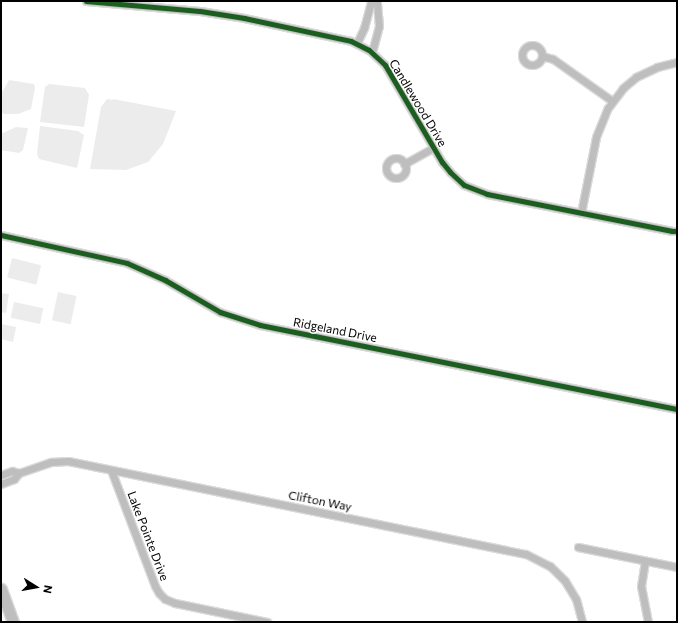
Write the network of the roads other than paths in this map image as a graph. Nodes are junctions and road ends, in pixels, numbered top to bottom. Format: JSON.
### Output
{"nodes":[{"id":1,"x":86,"y":1,"type":"edge"},
{"id":2,"x":372,"y":1,"type":"edge"},
{"id":3,"x":377,"y":1,"type":"edge"},
{"id":4,"x":357,"y":43,"type":"junction"},
{"id":5,"x":372,"y":52,"type":"junction"},
{"id":6,"x":542,"y":56,"type":"dead end"},
{"id":7,"x":677,"y":62,"type":"edge"},
{"id":8,"x":612,"y":101,"type":"junction"},
{"id":9,"x":433,"y":148,"type":"junction"},
{"id":10,"x":404,"y":164,"type":"dead end"},
{"id":11,"x":581,"y":213,"type":"junction"},
{"id":12,"x":677,"y":231,"type":"edge"},
{"id":13,"x":1,"y":235,"type":"edge"},
{"id":14,"x":677,"y":410,"type":"edge"},
{"id":15,"x":111,"y":470,"type":"junction"},
{"id":16,"x":18,"y":473,"type":"junction"},
{"id":17,"x":1,"y":474,"type":"edge"},
{"id":18,"x":1,"y":484,"type":"edge"},
{"id":19,"x":578,"y":547,"type":"dead end"},
{"id":20,"x":645,"y":561,"type":"junction"},
{"id":21,"x":677,"y":567,"type":"edge"},
{"id":22,"x":1,"y":589,"type":"edge"},
{"id":23,"x":13,"y":622,"type":"edge"},
{"id":24,"x":267,"y":622,"type":"edge"},
{"id":25,"x":582,"y":622,"type":"edge"},
{"id":26,"x":648,"y":622,"type":"edge"}],
"edges":[{"from":1,"to":4,"type":"street","name":"Candlewood Drive"},
{"from":2,"to":4,"type":"street"},
{"from":3,"to":5,"type":"street"},
{"from":4,"to":5,"type":"street","name":"Candlewood Drive"},
{"from":5,"to":9,"type":"street","name":"Candlewood Drive"},
{"from":6,"to":8,"type":"street"},
{"from":7,"to":8,"type":"street"},
{"from":8,"to":11,"type":"street"},
{"from":9,"to":10,"type":"street"},
{"from":9,"to":11,"type":"street","name":"Candlewood Drive"},
{"from":11,"to":12,"type":"street","name":"Candlewood Drive"},
{"from":13,"to":14,"type":"street","name":"Ridgeland Drive"},
{"from":15,"to":16,"type":"street","name":"Clifton Way"},
{"from":15,"to":24,"type":"street","name":"Lake Pointe Drive"},
{"from":15,"to":25,"type":"street","name":"Clifton Way"},
{"from":16,"to":17,"type":"street","name":"Clifton Way"},
{"from":16,"to":18,"type":"street","name":"Clifton Way"},
{"from":19,"to":20,"type":"street"},
{"from":20,"to":21,"type":"street"},
{"from":20,"to":26,"type":"street"},
{"from":22,"to":23,"type":"main road"}]}
